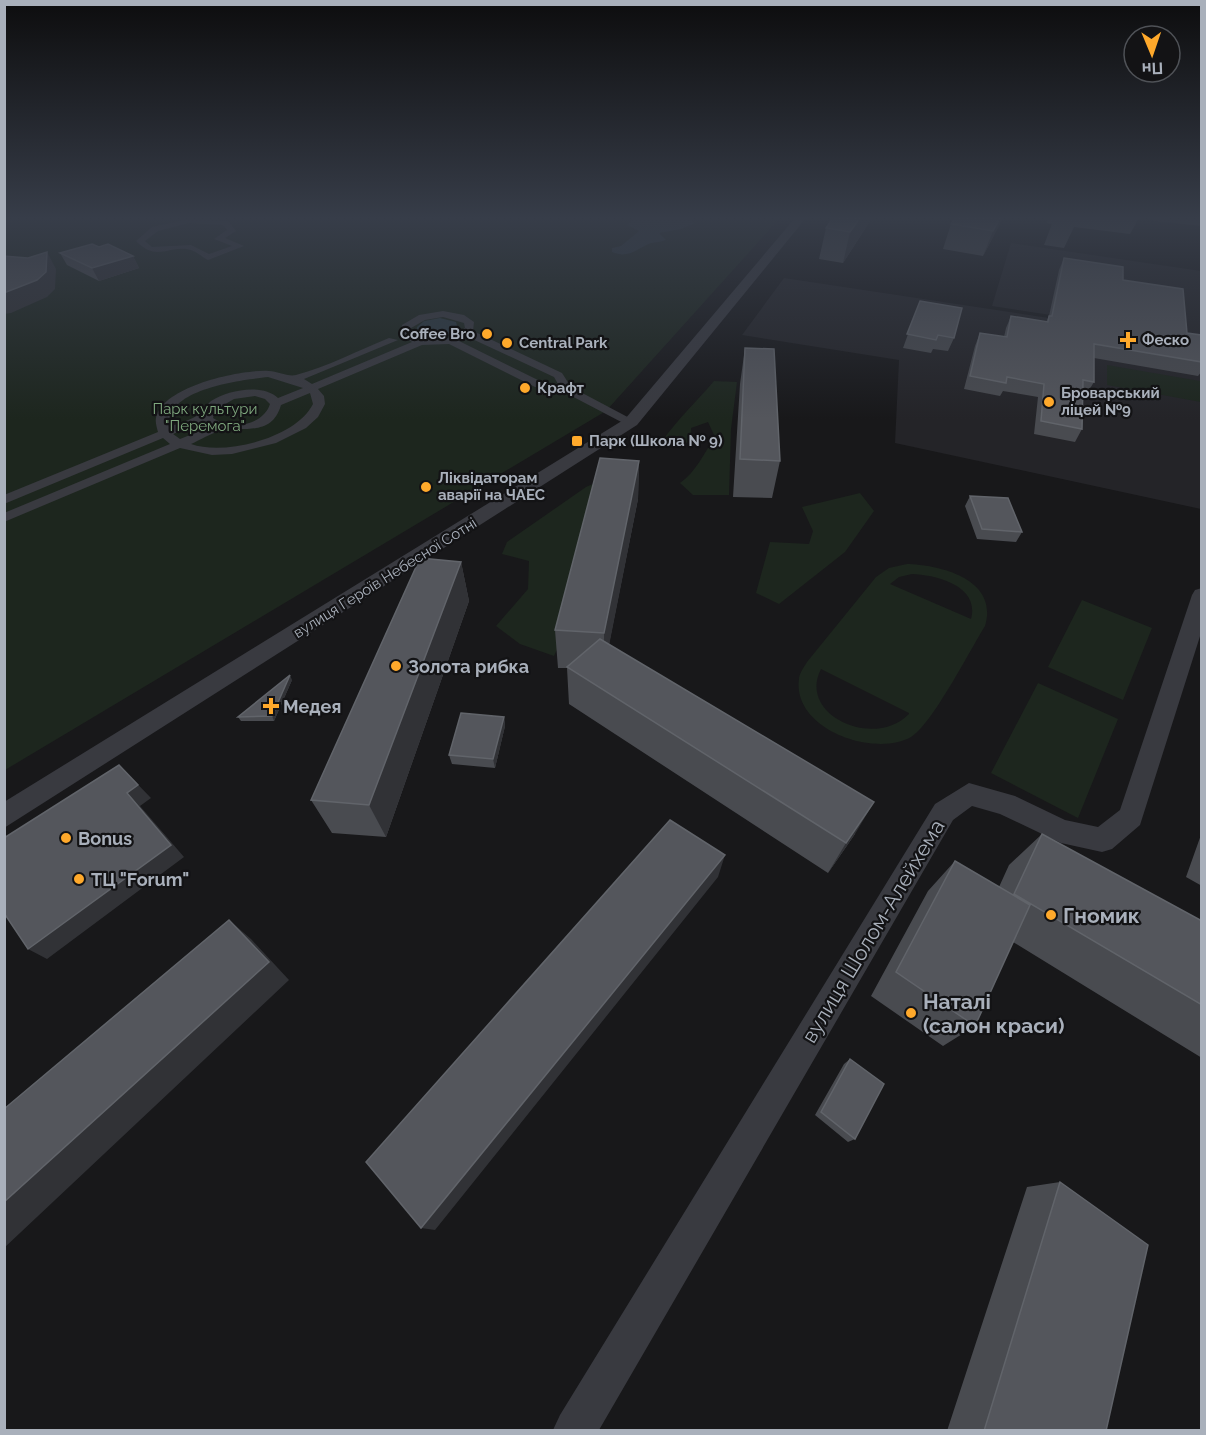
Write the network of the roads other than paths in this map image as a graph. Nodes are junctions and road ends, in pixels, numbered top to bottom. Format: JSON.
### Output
{"nodes":[{"id":1,"x":745,"y":285,"type":"edge"},
{"id":2,"x":467,"y":332,"type":"junction"},
{"id":3,"x":407,"y":334,"type":"junction"},
{"id":4,"x":449,"y":340,"type":"junction"},
{"id":5,"x":422,"y":341,"type":"junction"},
{"id":6,"x":297,"y":379,"type":"junction"},
{"id":7,"x":312,"y":387,"type":"junction"},
{"id":8,"x":567,"y":389,"type":"junction"},
{"id":9,"x":261,"y":394,"type":"junction"},
{"id":10,"x":276,"y":403,"type":"junction"},
{"id":11,"x":206,"y":416,"type":"junction"},
{"id":12,"x":631,"y":422,"type":"junction"},
{"id":13,"x":220,"y":427,"type":"junction"},
{"id":14,"x":164,"y":434,"type":"junction"},
{"id":15,"x":178,"y":444,"type":"junction"},
{"id":16,"x":4,"y":500,"type":"edge"},
{"id":17,"x":4,"y":518,"type":"edge"},
{"id":18,"x":1202,"y":595,"type":"edge"},
{"id":19,"x":4,"y":816,"type":"edge"},
{"id":20,"x":575,"y":1431,"type":"edge"}],
"edges":[{"from":1,"to":12,"type":"street","name":"вулиця Героїв Небесної Сотні"},
{"from":2,"to":3,"type":"street"},
{"from":2,"to":4,"type":"street"},
{"from":2,"to":8,"type":"street"},
{"from":3,"to":5,"type":"street"},
{"from":3,"to":6,"type":"street"},
{"from":4,"to":5,"type":"street"},
{"from":4,"to":8,"type":"street"},
{"from":5,"to":7,"type":"street"},
{"from":6,"to":7,"type":"street"},
{"from":6,"to":9,"type":"street"},
{"from":6,"to":14,"type":"street"},
{"from":7,"to":10,"type":"street"},
{"from":7,"to":15,"type":"street"},
{"from":8,"to":12,"type":"street"},
{"from":9,"to":10,"type":"street"},
{"from":9,"to":11,"type":"street"},
{"from":10,"to":13,"type":"street"},
{"from":11,"to":13,"type":"street"},
{"from":11,"to":14,"type":"street"},
{"from":12,"to":19,"type":"street","name":"вулиця Героїв Небесної Сотні"},
{"from":13,"to":15,"type":"street"},
{"from":14,"to":15,"type":"street"},
{"from":14,"to":16,"type":"street"},
{"from":15,"to":17,"type":"street"},
{"from":18,"to":20,"type":"street","name":"вулиця Шолом-Алейхема"}]}
